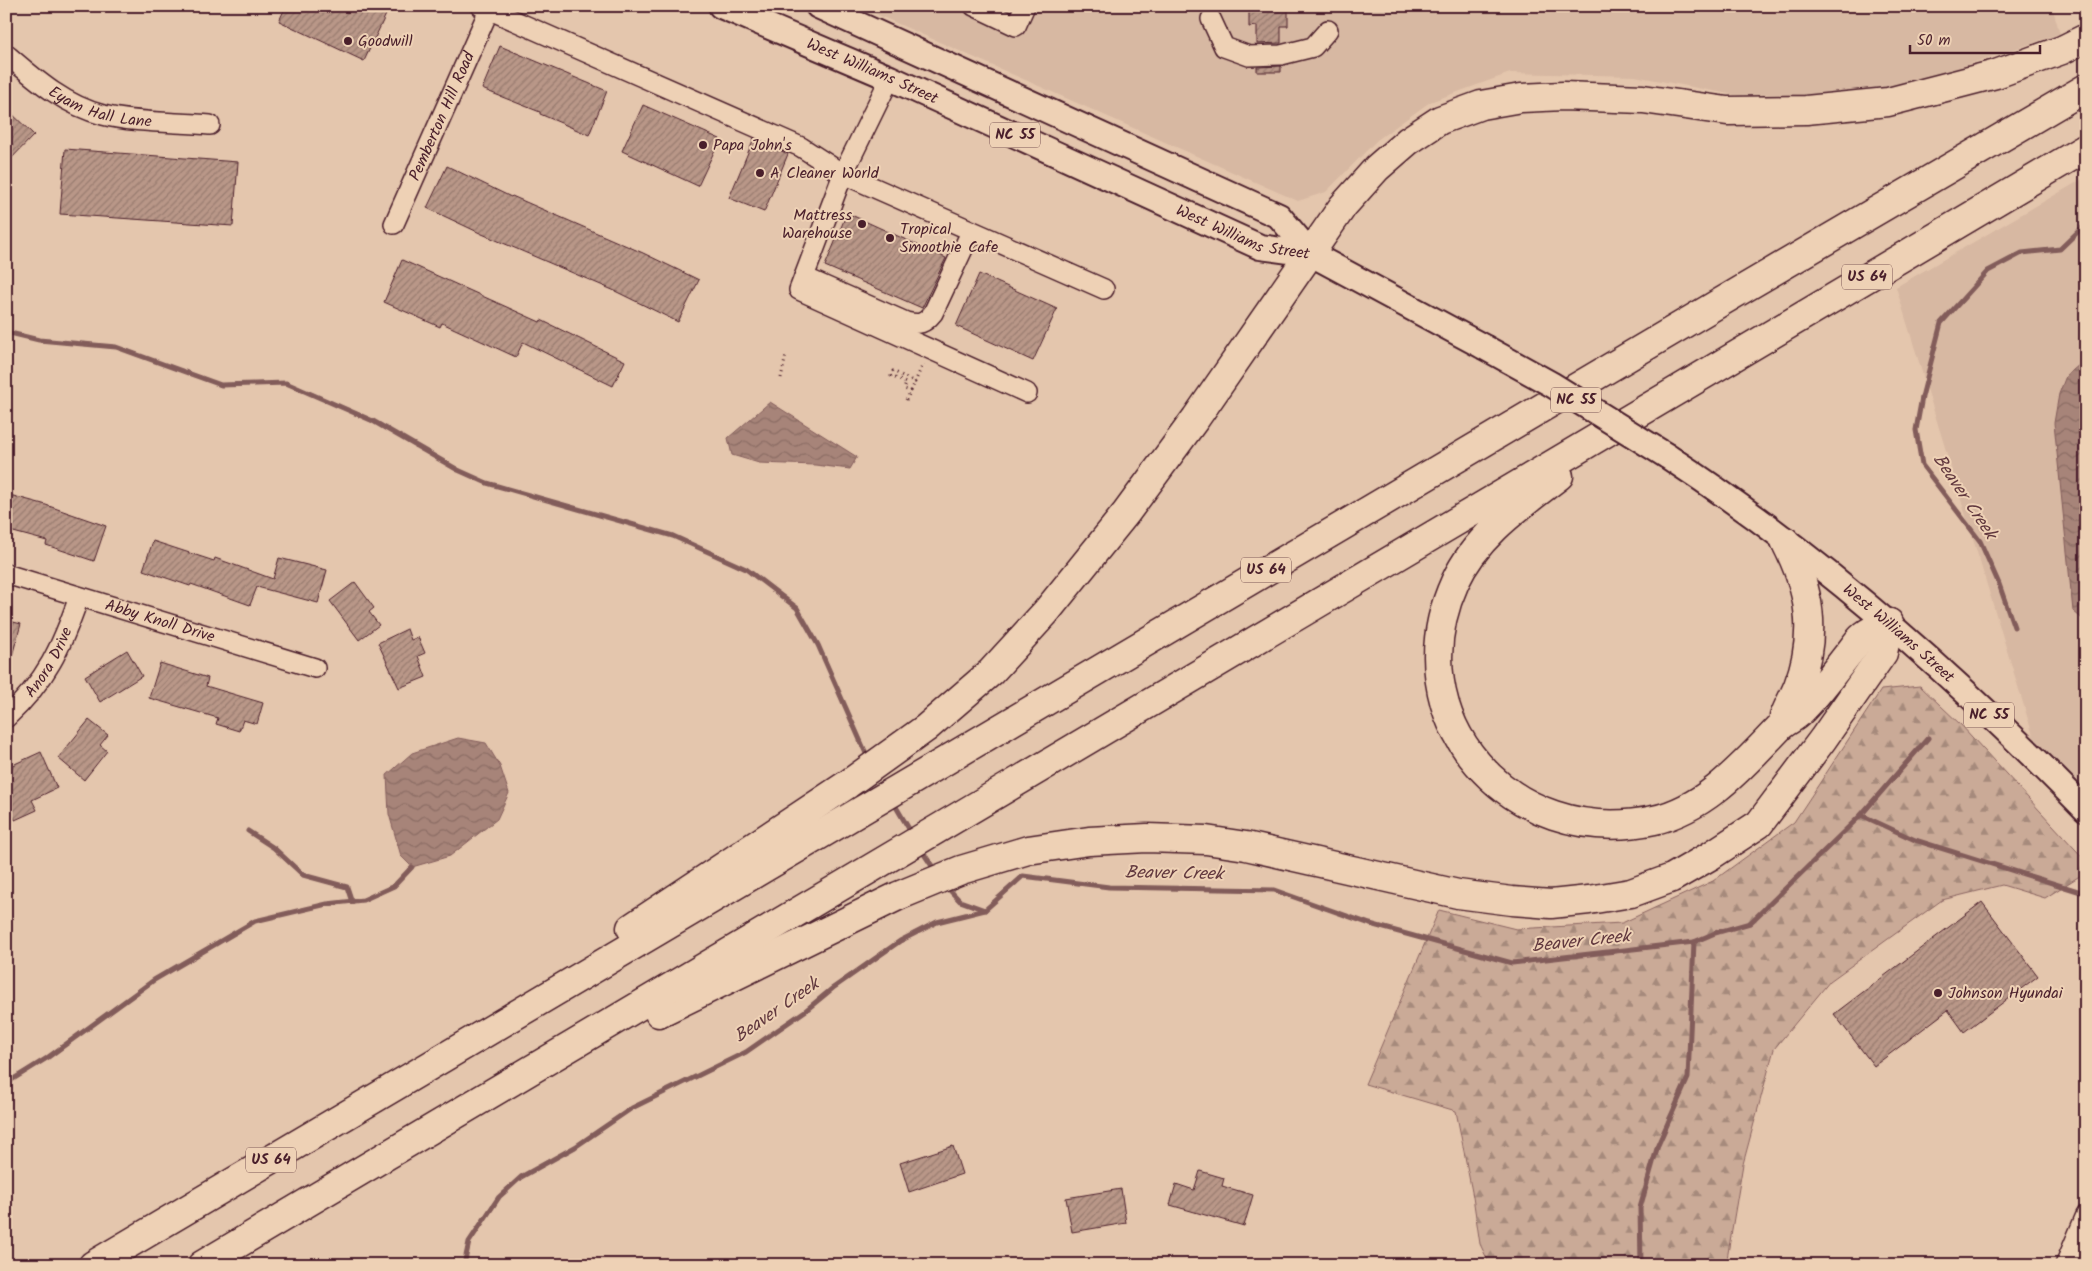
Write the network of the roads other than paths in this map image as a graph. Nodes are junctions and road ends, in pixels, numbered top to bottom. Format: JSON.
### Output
{"nodes":[{"id":1,"x":721,"y":6,"type":"edge"},
{"id":2,"x":818,"y":6,"type":"edge"},
{"id":3,"x":974,"y":6,"type":"edge"},
{"id":4,"x":1025,"y":6,"type":"edge"},
{"id":5,"x":487,"y":7,"type":"edge"},
{"id":6,"x":1211,"y":18,"type":"dead end"},
{"id":7,"x":1328,"y":30,"type":"dead end"},
{"id":8,"x":2086,"y":38,"type":"edge"},
{"id":9,"x":6,"y":54,"type":"edge"},
{"id":10,"x":890,"y":78,"type":"junction"},
{"id":11,"x":2086,"y":88,"type":"edge"},
{"id":12,"x":210,"y":124,"type":"dead end"},
{"id":13,"x":2086,"y":148,"type":"edge"},
{"id":14,"x":844,"y":174,"type":"junction"},
{"id":15,"x":394,"y":224,"type":"dead end"},
{"id":16,"x":972,"y":232,"type":"junction"},
{"id":17,"x":1312,"y":254,"type":"junction"},
{"id":18,"x":804,"y":277,"type":"junction"},
{"id":19,"x":1104,"y":290,"type":"dead end"},
{"id":20,"x":1027,"y":393,"type":"dead end"},
{"id":21,"x":1648,"y":407,"type":"junction"},
{"id":22,"x":1785,"y":541,"type":"junction"},
{"id":23,"x":6,"y":574,"type":"edge"},
{"id":24,"x":79,"y":596,"type":"junction"},
{"id":25,"x":1889,"y":623,"type":"junction"},
{"id":26,"x":315,"y":668,"type":"dead end"},
{"id":27,"x":6,"y":718,"type":"edge"},
{"id":28,"x":1781,"y":726,"type":"junction"},
{"id":29,"x":2086,"y":810,"type":"edge"},
{"id":30,"x":448,"y":1056,"type":"junction"},
{"id":31,"x":476,"y":1103,"type":"junction"},
{"id":32,"x":2086,"y":1215,"type":"edge"},
{"id":33,"x":94,"y":1265,"type":"edge"},
{"id":34,"x":202,"y":1265,"type":"edge"},
{"id":35,"x":2065,"y":1265,"type":"edge"}],
"edges":[{"from":1,"to":10,"type":"main road","name":"West Williams Street","number":"NC 55"},
{"from":2,"to":17,"type":"main road","name":"West Williams Street","number":"NC 55"},
{"from":3,"to":4,"type":"street"},
{"from":5,"to":14,"type":"street"},
{"from":5,"to":15,"type":"street","name":"Pemberton Hill Road"},
{"from":6,"to":7,"type":"street"},
{"from":8,"to":17,"type":"highway"},
{"from":9,"to":12,"type":"street","name":"Eyam Hall Lane"},
{"from":10,"to":14,"type":"street"},
{"from":10,"to":17,"type":"main road","name":"West Williams Street","number":"NC 55"},
{"from":11,"to":30,"type":"highway","number":"US 64"},
{"from":13,"to":21,"type":"highway","number":"US 64"},
{"from":14,"to":16,"type":"street"},
{"from":14,"to":18,"type":"street"},
{"from":16,"to":18,"type":"street"},
{"from":16,"to":19,"type":"street"},
{"from":17,"to":22,"type":"main road","name":"West Williams Street","number":"NC 55","bridge":true},
{"from":17,"to":30,"type":"highway"},
{"from":18,"to":20,"type":"street"},
{"from":21,"to":28,"type":"highway"},
{"from":21,"to":31,"type":"highway","number":"US 64"},
{"from":22,"to":25,"type":"main road","name":"West Williams Street","number":"NC 55"},
{"from":22,"to":28,"type":"highway"},
{"from":23,"to":24,"type":"street","name":"Abby Knoll Drive"},
{"from":24,"to":26,"type":"street","name":"Abby Knoll Drive"},
{"from":24,"to":27,"type":"street","name":"Anora Drive"},
{"from":25,"to":28,"type":"highway"},
{"from":25,"to":29,"type":"main road","name":"West Williams Street","number":"NC 55"},
{"from":25,"to":31,"type":"highway"},
{"from":30,"to":33,"type":"highway","number":"US 64"},
{"from":31,"to":34,"type":"highway","number":"US 64"},
{"from":32,"to":35,"type":"street"}]}
